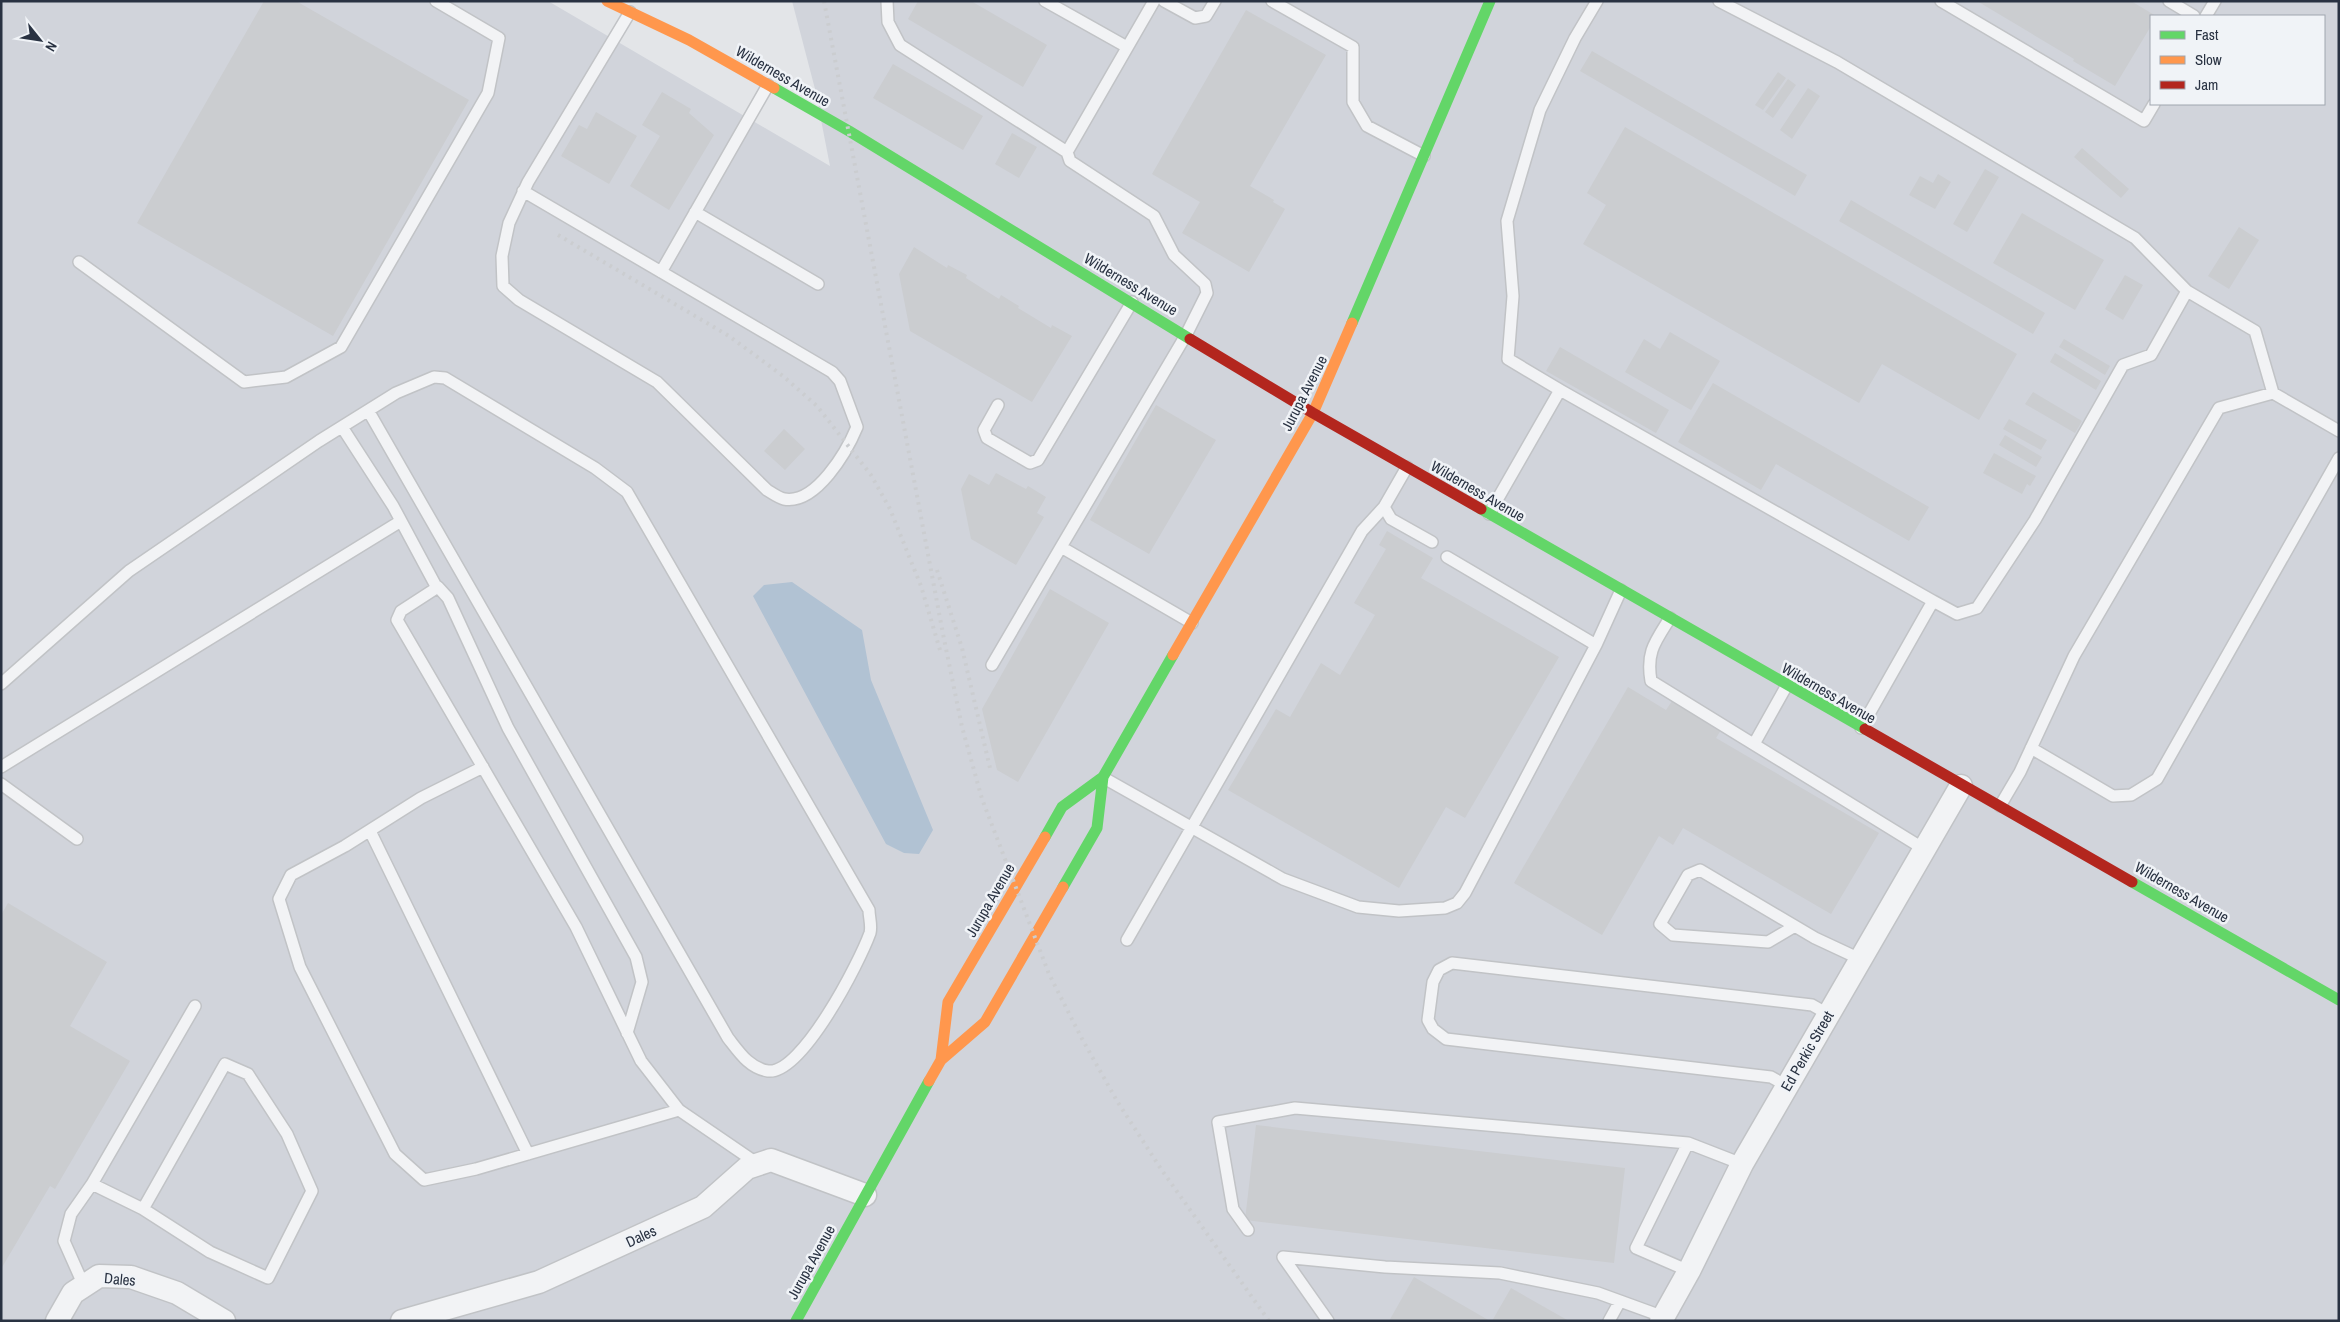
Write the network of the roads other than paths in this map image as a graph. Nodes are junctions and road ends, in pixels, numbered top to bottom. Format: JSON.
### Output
{"nodes":[{"id":1,"x":436,"y":1,"type":"edge"},
{"id":2,"x":607,"y":1,"type":"edge"},
{"id":3,"x":887,"y":1,"type":"edge"},
{"id":4,"x":1045,"y":1,"type":"edge"},
{"id":5,"x":1154,"y":1,"type":"edge"},
{"id":6,"x":1164,"y":1,"type":"edge"},
{"id":7,"x":1214,"y":1,"type":"edge"},
{"id":8,"x":1272,"y":1,"type":"edge"},
{"id":9,"x":1490,"y":1,"type":"edge"},
{"id":10,"x":1597,"y":1,"type":"edge"},
{"id":11,"x":1719,"y":1,"type":"edge"},
{"id":12,"x":1940,"y":1,"type":"edge"},
{"id":13,"x":2169,"y":1,"type":"edge"},
{"id":14,"x":2215,"y":1,"type":"edge"},
{"id":15,"x":630,"y":12,"type":"junction"},
{"id":16,"x":2192,"y":15,"type":"edge"},
{"id":17,"x":2207,"y":15,"type":"edge"},
{"id":18,"x":1127,"y":47,"type":"junction"},
{"id":19,"x":768,"y":85,"type":"junction"},
{"id":20,"x":2153,"y":105,"type":"edge"},
{"id":21,"x":1067,"y":152,"type":"junction"},
{"id":22,"x":1424,"y":156,"type":"junction"},
{"id":23,"x":523,"y":191,"type":"junction"},
{"id":24,"x":695,"y":212,"type":"junction"},
{"id":25,"x":79,"y":262,"type":"dead end"},
{"id":26,"x":661,"y":272,"type":"junction"},
{"id":27,"x":818,"y":284,"type":"dead end"},
{"id":28,"x":2187,"y":291,"type":"junction"},
{"id":29,"x":1132,"y":302,"type":"junction"},
{"id":30,"x":1186,"y":335,"type":"junction"},
{"id":31,"x":1560,"y":390,"type":"junction"},
{"id":32,"x":2273,"y":393,"type":"junction"},
{"id":33,"x":998,"y":405,"type":"dead end"},
{"id":34,"x":368,"y":412,"type":"junction"},
{"id":35,"x":1314,"y":413,"type":"junction"},
{"id":36,"x":342,"y":428,"type":"junction"},
{"id":37,"x":2339,"y":431,"type":"edge"},
{"id":38,"x":2339,"y":458,"type":"edge"},
{"id":39,"x":1407,"y":467,"type":"junction"},
{"id":40,"x":1384,"y":507,"type":"junction"},
{"id":41,"x":1489,"y":514,"type":"junction"},
{"id":42,"x":401,"y":521,"type":"junction"},
{"id":43,"x":1432,"y":542,"type":"dead end"},
{"id":44,"x":1061,"y":547,"type":"junction"},
{"id":45,"x":1447,"y":557,"type":"dead end"},
{"id":46,"x":437,"y":588,"type":"junction"},
{"id":47,"x":1621,"y":590,"type":"junction"},
{"id":48,"x":1933,"y":601,"type":"junction"},
{"id":49,"x":1670,"y":618,"type":"junction"},
{"id":50,"x":1192,"y":623,"type":"junction"},
{"id":51,"x":1596,"y":645,"type":"junction"},
{"id":52,"x":992,"y":664,"type":"dead end"},
{"id":53,"x":1,"y":684,"type":"edge"},
{"id":54,"x":1787,"y":685,"type":"junction"},
{"id":55,"x":1861,"y":728,"type":"junction"},
{"id":56,"x":1754,"y":744,"type":"junction"},
{"id":57,"x":2031,"y":748,"type":"junction"},
{"id":58,"x":1,"y":766,"type":"edge"},
{"id":59,"x":483,"y":767,"type":"junction"},
{"id":60,"x":1103,"y":777,"type":"junction"},
{"id":61,"x":1,"y":784,"type":"edge"},
{"id":62,"x":1961,"y":786,"type":"junction"},
{"id":63,"x":2000,"y":806,"type":"junction"},
{"id":64,"x":1191,"y":826,"type":"junction"},
{"id":65,"x":370,"y":830,"type":"junction"},
{"id":66,"x":77,"y":839,"type":"dead end"},
{"id":67,"x":1924,"y":849,"type":"junction"},
{"id":68,"x":1796,"y":926,"type":"junction"},
{"id":69,"x":1127,"y":940,"type":"dead end"},
{"id":70,"x":1860,"y":959,"type":"junction"},
{"id":71,"x":2339,"y":1000,"type":"edge"},
{"id":72,"x":195,"y":1006,"type":"dead end"},
{"id":73,"x":1828,"y":1014,"type":"junction"},
{"id":74,"x":627,"y":1033,"type":"junction"},
{"id":75,"x":941,"y":1060,"type":"junction"},
{"id":76,"x":1787,"y":1086,"type":"junction"},
{"id":77,"x":679,"y":1110,"type":"junction"},
{"id":78,"x":1688,"y":1143,"type":"junction"},
{"id":79,"x":528,"y":1154,"type":"junction"},
{"id":80,"x":758,"y":1164,"type":"junction"},
{"id":81,"x":1742,"y":1164,"type":"junction"},
{"id":82,"x":92,"y":1184,"type":"junction"},
{"id":83,"x":865,"y":1195,"type":"junction"},
{"id":84,"x":143,"y":1209,"type":"junction"},
{"id":85,"x":1248,"y":1230,"type":"dead end"},
{"id":86,"x":1689,"y":1271,"type":"junction"},
{"id":87,"x":84,"y":1286,"type":"junction"},
{"id":88,"x":1620,"y":1301,"type":"junction"},
{"id":89,"x":1663,"y":1319,"type":"edge"},
{"id":90,"x":57,"y":1321,"type":"edge"},
{"id":91,"x":224,"y":1321,"type":"edge"},
{"id":92,"x":402,"y":1321,"type":"edge"},
{"id":93,"x":796,"y":1321,"type":"edge"},
{"id":94,"x":1328,"y":1321,"type":"edge"},
{"id":95,"x":1609,"y":1321,"type":"edge"}],
"edges":[{"from":1,"to":25,"type":"lane"},
{"from":2,"to":15,"type":"street","name":"Wilderness Avenue"},
{"from":3,"to":21,"type":"lane"},
{"from":4,"to":18,"type":"lane"},
{"from":5,"to":18,"type":"lane"},
{"from":6,"to":7,"type":"lane"},
{"from":8,"to":22,"type":"lane"},
{"from":9,"to":22,"type":"street","name":"Jurupa Avenue"},
{"from":10,"to":31,"type":"lane"},
{"from":11,"to":28,"type":"lane"},
{"from":12,"to":20,"type":"lane"},
{"from":13,"to":16,"type":"lane"},
{"from":14,"to":17,"type":"lane"},
{"from":15,"to":19,"type":"street","name":"Wilderness Avenue"},
{"from":15,"to":23,"type":"lane"},
{"from":18,"to":21,"type":"lane"},
{"from":19,"to":24,"type":"lane"},
{"from":19,"to":29,"type":"street","name":"Wilderness Avenue"},
{"from":21,"to":30,"type":"lane"},
{"from":22,"to":35,"type":"street","name":"Jurupa Avenue"},
{"from":23,"to":26,"type":"lane"},
{"from":23,"to":26,"type":"lane"},
{"from":24,"to":26,"type":"lane"},
{"from":24,"to":27,"type":"lane"},
{"from":28,"to":32,"type":"lane"},
{"from":28,"to":48,"type":"lane"},
{"from":29,"to":30,"type":"street","name":"Wilderness Avenue"},
{"from":29,"to":33,"type":"lane"},
{"from":30,"to":35,"type":"street","name":"Wilderness Avenue"},
{"from":30,"to":44,"type":"lane"},
{"from":31,"to":41,"type":"lane"},
{"from":31,"to":48,"type":"lane"},
{"from":32,"to":37,"type":"lane"},
{"from":32,"to":57,"type":"lane"},
{"from":34,"to":34,"type":"lane"},
{"from":34,"to":36,"type":"lane"},
{"from":35,"to":39,"type":"street","name":"Wilderness Avenue"},
{"from":35,"to":50,"type":"street","name":"Jurupa Avenue"},
{"from":36,"to":42,"type":"lane"},
{"from":36,"to":53,"type":"lane"},
{"from":38,"to":57,"type":"lane"},
{"from":39,"to":40,"type":"lane"},
{"from":39,"to":41,"type":"street","name":"Wilderness Avenue"},
{"from":40,"to":43,"type":"lane"},
{"from":40,"to":64,"type":"lane"},
{"from":41,"to":47,"type":"street","name":"Wilderness Avenue"},
{"from":42,"to":46,"type":"lane"},
{"from":42,"to":58,"type":"lane"},
{"from":44,"to":50,"type":"lane"},
{"from":44,"to":52,"type":"lane"},
{"from":45,"to":51,"type":"lane"},
{"from":46,"to":59,"type":"lane"},
{"from":46,"to":74,"type":"lane"},
{"from":47,"to":49,"type":"street","name":"Wilderness Avenue"},
{"from":47,"to":51,"type":"lane"},
{"from":48,"to":55,"type":"lane"},
{"from":49,"to":54,"type":"street","name":"Wilderness Avenue"},
{"from":49,"to":56,"type":"lane"},
{"from":50,"to":60,"type":"street","name":"Jurupa Avenue"},
{"from":51,"to":64,"type":"lane"},
{"from":54,"to":55,"type":"street","name":"Wilderness Avenue"},
{"from":54,"to":56,"type":"lane"},
{"from":55,"to":62,"type":"street","name":"Wilderness Avenue"},
{"from":56,"to":67,"type":"lane"},
{"from":57,"to":63,"type":"lane"},
{"from":59,"to":65,"type":"lane"},
{"from":59,"to":74,"type":"lane"},
{"from":60,"to":64,"type":"lane"},
{"from":60,"to":75,"type":"street","name":"Jurupa Avenue"},
{"from":60,"to":75,"type":"street","name":"Jurupa Avenue"},
{"from":61,"to":66,"type":"lane"},
{"from":62,"to":63,"type":"street","name":"Wilderness Avenue"},
{"from":62,"to":67,"type":"street","name":"Ed Perkic Street"},
{"from":63,"to":71,"type":"street","name":"Wilderness Avenue"},
{"from":64,"to":69,"type":"lane"},
{"from":65,"to":79,"type":"lane"},
{"from":65,"to":79,"type":"lane"},
{"from":67,"to":70,"type":"street","name":"Ed Perkic Street"},
{"from":68,"to":68,"type":"lane"},
{"from":68,"to":70,"type":"lane"},
{"from":70,"to":73,"type":"street","name":"Ed Perkic Street"},
{"from":72,"to":82,"type":"lane"},
{"from":73,"to":76,"type":"street","name":"Ed Perkic Street"},
{"from":73,"to":76,"type":"lane"},
{"from":74,"to":77,"type":"lane"},
{"from":75,"to":83,"type":"street","name":"Jurupa Avenue"},
{"from":76,"to":81,"type":"street","name":"Ed Perkic Street"},
{"from":77,"to":79,"type":"lane"},
{"from":77,"to":80,"type":"lane"},
{"from":78,"to":81,"type":"lane"},
{"from":78,"to":85,"type":"lane"},
{"from":78,"to":86,"type":"lane"},
{"from":80,"to":83,"type":"street"},
{"from":80,"to":92,"type":"street","name":"Dales"},
{"from":81,"to":86,"type":"street","name":"Ed Perkic Street"},
{"from":82,"to":84,"type":"lane"},
{"from":82,"to":87,"type":"lane"},
{"from":83,"to":93,"type":"street","name":"Jurupa Avenue"},
{"from":84,"to":84,"type":"lane"},
{"from":86,"to":89,"type":"street","name":"Ed Perkic Street"},
{"from":87,"to":90,"type":"street","name":"Dales"},
{"from":87,"to":91,"type":"street","name":"Dales"},
{"from":88,"to":89,"type":"lane"},
{"from":88,"to":94,"type":"lane"},
{"from":88,"to":95,"type":"lane"}]}
